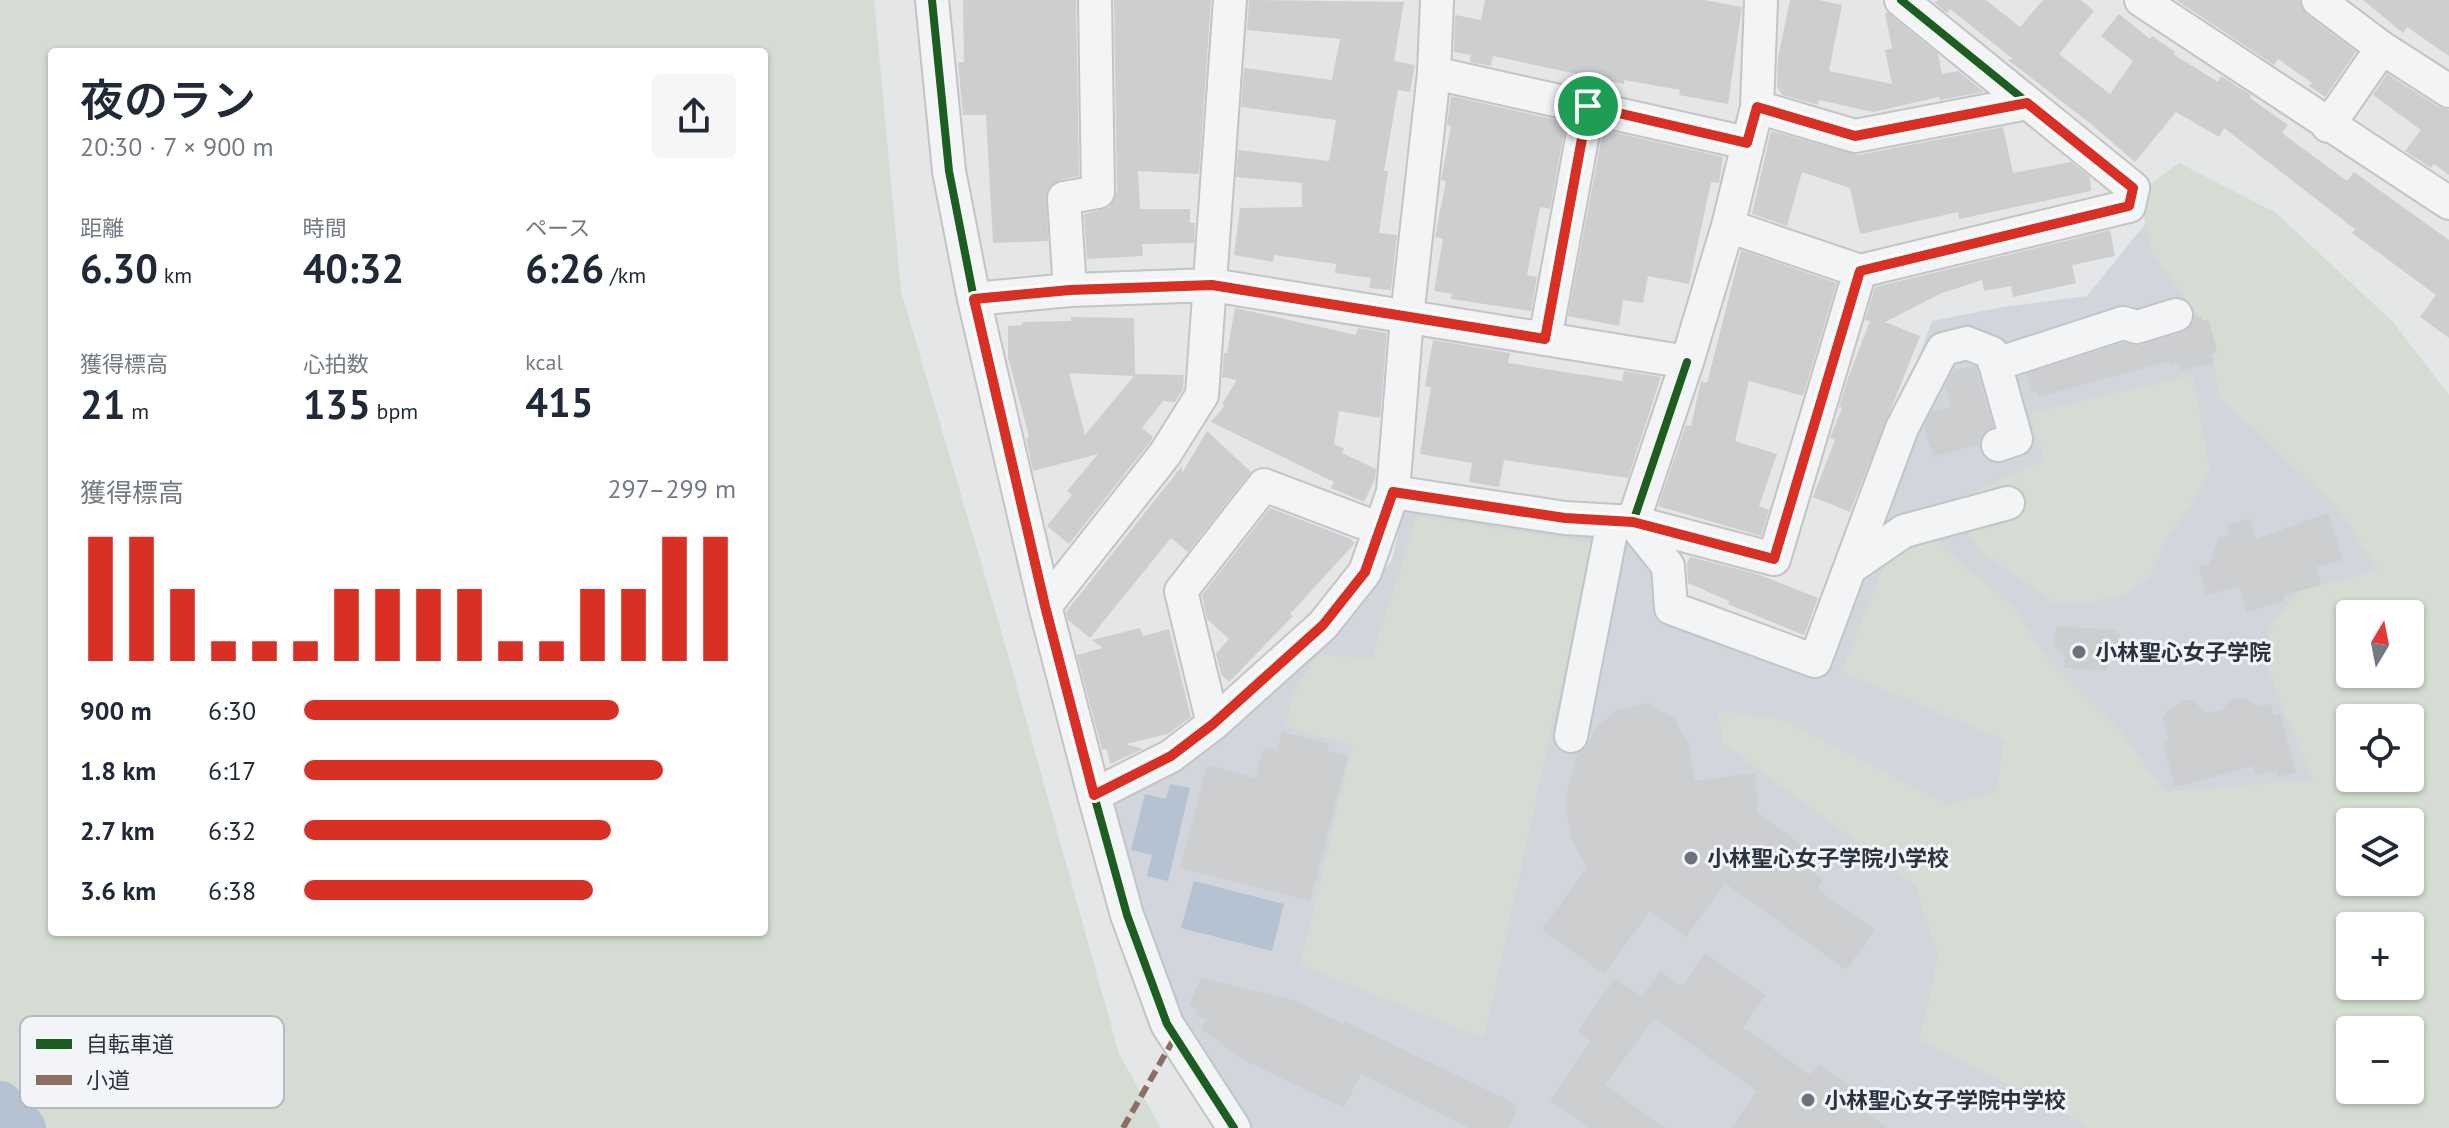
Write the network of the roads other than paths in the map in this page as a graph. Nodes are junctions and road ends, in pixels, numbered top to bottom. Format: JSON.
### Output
{"nodes":[{"id":1,"x":932,"y":0,"type":"edge"},
{"id":2,"x":1095,"y":0,"type":"edge"},
{"id":3,"x":1230,"y":0,"type":"edge"},
{"id":4,"x":1437,"y":0,"type":"edge"},
{"id":5,"x":1761,"y":0,"type":"edge"},
{"id":6,"x":1901,"y":0,"type":"edge"},
{"id":7,"x":2141,"y":0,"type":"edge"},
{"id":8,"x":2318,"y":0,"type":"edge"},
{"id":9,"x":2382,"y":48,"type":"junction"},
{"id":10,"x":1434,"y":73,"type":"junction"},
{"id":11,"x":2449,"y":91,"type":"edge"},
{"id":12,"x":2027,"y":103,"type":"junction"},
{"id":13,"x":1588,"y":106,"type":"junction"},
{"id":14,"x":1757,"y":107,"type":"junction"},
{"id":15,"x":2328,"y":126,"type":"junction"},
{"id":16,"x":1747,"y":143,"type":"junction"},
{"id":17,"x":2449,"y":203,"type":"edge"},
{"id":18,"x":1728,"y":226,"type":"junction"},
{"id":19,"x":1860,"y":271,"type":"junction"},
{"id":20,"x":1212,"y":285,"type":"junction"},
{"id":21,"x":1070,"y":290,"type":"junction"},
{"id":22,"x":974,"y":299,"type":"junction"},
{"id":23,"x":2176,"y":315,"type":"dead end"},
{"id":24,"x":1407,"y":317,"type":"junction"},
{"id":25,"x":1545,"y":339,"type":"junction"},
{"id":26,"x":1687,"y":362,"type":"junction"},
{"id":27,"x":1994,"y":362,"type":"junction"},
{"id":28,"x":1998,"y":445,"type":"dead end"},
{"id":29,"x":1393,"y":492,"type":"junction"},
{"id":30,"x":2008,"y":503,"type":"dead end"},
{"id":31,"x":1623,"y":522,"type":"junction"},
{"id":32,"x":1380,"y":529,"type":"junction"},
{"id":33,"x":1850,"y":568,"type":"junction"},
{"id":34,"x":1045,"y":606,"type":"junction"},
{"id":35,"x":1213,"y":724,"type":"junction"},
{"id":36,"x":1571,"y":736,"type":"dead end"},
{"id":37,"x":1094,"y":795,"type":"junction"},
{"id":38,"x":1234,"y":1128,"type":"edge"}],
"edges":[{"from":1,"to":22,"type":"street"},
{"from":2,"to":21,"type":"street"},
{"from":3,"to":20,"type":"street"},
{"from":4,"to":10,"type":"street"},
{"from":5,"to":14,"type":"street"},
{"from":6,"to":12,"type":"street"},
{"from":7,"to":15,"type":"street"},
{"from":8,"to":9,"type":"street"},
{"from":9,"to":11,"type":"street"},
{"from":9,"to":15,"type":"street"},
{"from":10,"to":13,"type":"street"},
{"from":10,"to":24,"type":"street"},
{"from":12,"to":14,"type":"street"},
{"from":12,"to":19,"type":"street"},
{"from":13,"to":16,"type":"street"},
{"from":13,"to":25,"type":"street"},
{"from":14,"to":16,"type":"street"},
{"from":15,"to":17,"type":"street"},
{"from":16,"to":18,"type":"street"},
{"from":18,"to":19,"type":"street"},
{"from":18,"to":26,"type":"street"},
{"from":19,"to":31,"type":"street"},
{"from":20,"to":21,"type":"street"},
{"from":20,"to":24,"type":"street"},
{"from":20,"to":34,"type":"street"},
{"from":21,"to":22,"type":"street"},
{"from":22,"to":34,"type":"street"},
{"from":23,"to":27,"type":"street"},
{"from":24,"to":25,"type":"street"},
{"from":24,"to":29,"type":"street"},
{"from":25,"to":26,"type":"street"},
{"from":26,"to":31,"type":"street"},
{"from":27,"to":28,"type":"street"},
{"from":27,"to":33,"type":"street"},
{"from":29,"to":31,"type":"street"},
{"from":29,"to":32,"type":"street"},
{"from":30,"to":33,"type":"street"},
{"from":31,"to":33,"type":"street"},
{"from":31,"to":36,"type":"street"},
{"from":32,"to":35,"type":"street"},
{"from":32,"to":35,"type":"street"},
{"from":34,"to":37,"type":"street"},
{"from":35,"to":37,"type":"street"},
{"from":37,"to":38,"type":"street"}]}
